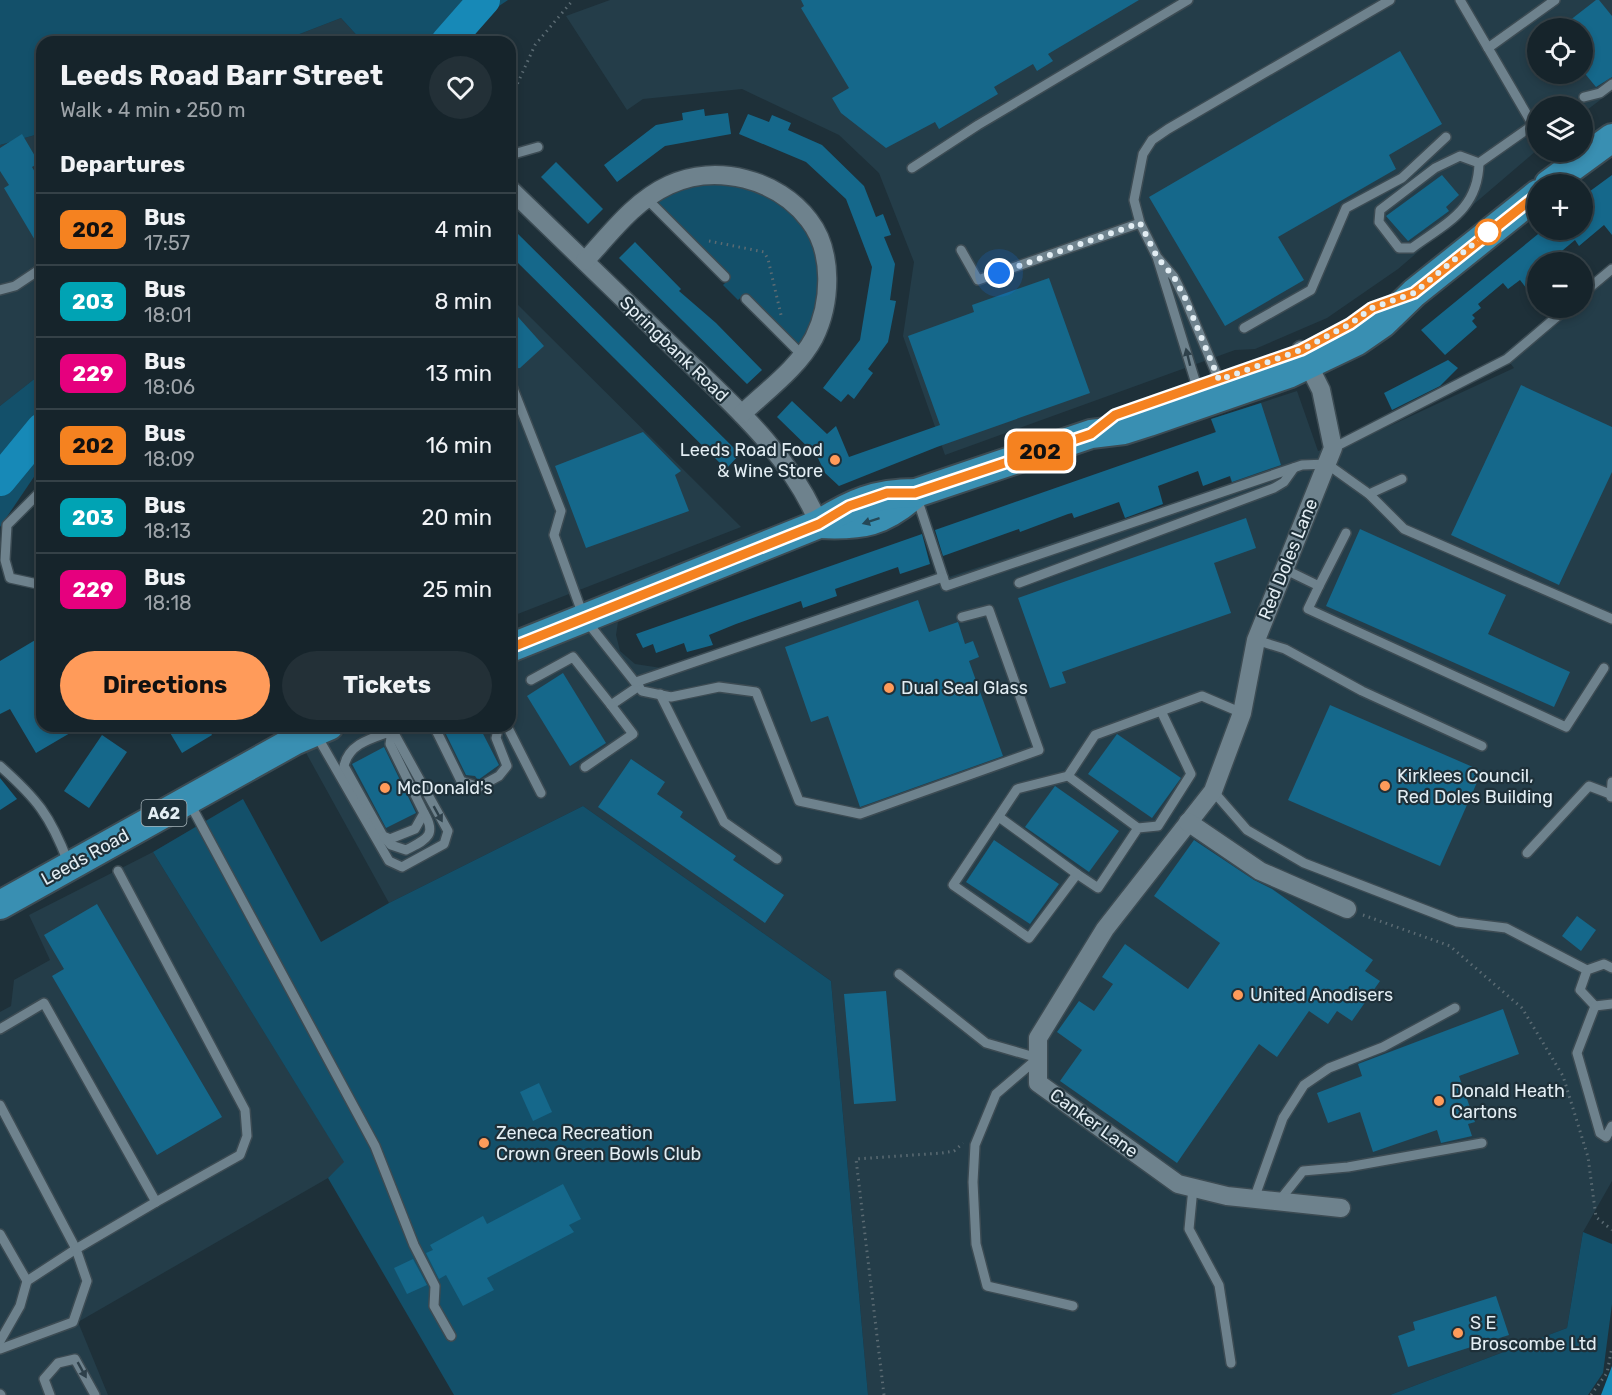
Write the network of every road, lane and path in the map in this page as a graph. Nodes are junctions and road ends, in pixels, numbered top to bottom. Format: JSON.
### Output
{"nodes":[{"id":1,"x":573,"y":0,"type":"edge"},
{"id":2,"x":1188,"y":0,"type":"edge"},
{"id":3,"x":1390,"y":0,"type":"edge"},
{"id":4,"x":1460,"y":0,"type":"edge"},
{"id":5,"x":1555,"y":0,"type":"edge"},
{"id":6,"x":1488,"y":48,"type":"junction"},
{"id":7,"x":1612,"y":84,"type":"edge"},
{"id":8,"x":516,"y":87,"type":"edge"},
{"id":9,"x":1588,"y":96,"type":"edge"},
{"id":10,"x":1446,"y":137,"type":"dead end"},
{"id":11,"x":1608,"y":137,"type":"edge"},
{"id":12,"x":538,"y":147,"type":"dead end"},
{"id":13,"x":516,"y":153,"type":"edge"},
{"id":14,"x":1479,"y":163,"type":"junction"},
{"id":15,"x":912,"y":168,"type":"dead end"},
{"id":16,"x":1562,"y":174,"type":"edge"},
{"id":17,"x":516,"y":195,"type":"edge"},
{"id":18,"x":647,"y":199,"type":"junction"},
{"id":19,"x":1527,"y":203,"type":"edge"},
{"id":20,"x":1140,"y":223,"type":"junction"},
{"id":21,"x":696,"y":249,"type":"junction"},
{"id":22,"x":961,"y":250,"type":"dead end"},
{"id":23,"x":1157,"y":257,"type":"junction"},
{"id":24,"x":585,"y":261,"type":"junction"},
{"id":25,"x":1612,"y":269,"type":"edge"},
{"id":26,"x":36,"y":272,"type":"edge"},
{"id":27,"x":725,"y":278,"type":"dead end"},
{"id":28,"x":1593,"y":285,"type":"edge"},
{"id":29,"x":0,"y":290,"type":"edge"},
{"id":30,"x":746,"y":299,"type":"dead end"},
{"id":31,"x":1555,"y":318,"type":"edge"},
{"id":32,"x":1244,"y":327,"type":"dead end"},
{"id":33,"x":781,"y":334,"type":"junction"},
{"id":34,"x":803,"y":356,"type":"junction"},
{"id":35,"x":1305,"y":357,"type":"junction"},
{"id":36,"x":1210,"y":388,"type":"junction"},
{"id":37,"x":516,"y":396,"type":"edge"},
{"id":38,"x":742,"y":414,"type":"junction"},
{"id":39,"x":1330,"y":456,"type":"junction"},
{"id":40,"x":1294,"y":468,"type":"junction"},
{"id":41,"x":1402,"y":479,"type":"dead end"},
{"id":42,"x":915,"y":493,"type":"junction"},
{"id":43,"x":1369,"y":494,"type":"junction"},
{"id":44,"x":36,"y":496,"type":"edge"},
{"id":45,"x":819,"y":524,"type":"junction"},
{"id":46,"x":1346,"y":533,"type":"dead end"},
{"id":47,"x":1284,"y":569,"type":"junction"},
{"id":48,"x":944,"y":577,"type":"junction"},
{"id":49,"x":1019,"y":583,"type":"dead end"},
{"id":50,"x":36,"y":584,"type":"edge"},
{"id":51,"x":1320,"y":586,"type":"junction"},
{"id":52,"x":962,"y":617,"type":"dead end"},
{"id":53,"x":584,"y":618,"type":"junction"},
{"id":54,"x":1612,"y":619,"type":"edge"},
{"id":55,"x":1256,"y":640,"type":"junction"},
{"id":56,"x":516,"y":646,"type":"edge"},
{"id":57,"x":1604,"y":668,"type":"dead end"},
{"id":58,"x":531,"y":680,"type":"dead end"},
{"id":59,"x":637,"y":684,"type":"junction"},
{"id":60,"x":660,"y":694,"type":"junction"},
{"id":61,"x":612,"y":705,"type":"junction"},
{"id":62,"x":1161,"y":711,"type":"junction"},
{"id":63,"x":1242,"y":713,"type":"junction"},
{"id":64,"x":316,"y":732,"type":"edge"},
{"id":65,"x":323,"y":732,"type":"edge"},
{"id":66,"x":384,"y":732,"type":"edge"},
{"id":67,"x":391,"y":732,"type":"edge"},
{"id":68,"x":393,"y":732,"type":"edge"},
{"id":69,"x":437,"y":732,"type":"edge"},
{"id":70,"x":498,"y":732,"type":"edge"},
{"id":71,"x":510,"y":732,"type":"edge"},
{"id":72,"x":1482,"y":746,"type":"dead end"},
{"id":73,"x":329,"y":757,"type":"junction"},
{"id":74,"x":0,"y":766,"type":"edge"},
{"id":75,"x":344,"y":766,"type":"junction"},
{"id":76,"x":585,"y":767,"type":"dead end"},
{"id":77,"x":1222,"y":773,"type":"joint"},
{"id":78,"x":1068,"y":776,"type":"junction"},
{"id":79,"x":1612,"y":782,"type":"edge"},
{"id":80,"x":1213,"y":791,"type":"junction"},
{"id":81,"x":541,"y":793,"type":"dead end"},
{"id":82,"x":1611,"y":797,"type":"edge"},
{"id":83,"x":188,"y":800,"type":"junction"},
{"id":84,"x":424,"y":813,"type":"junction"},
{"id":85,"x":999,"y":817,"type":"junction"},
{"id":86,"x":1188,"y":822,"type":"junction"},
{"id":87,"x":1138,"y":828,"type":"junction"},
{"id":88,"x":383,"y":836,"type":"junction"},
{"id":89,"x":1527,"y":853,"type":"dead end"},
{"id":90,"x":777,"y":859,"type":"dead end"},
{"id":91,"x":69,"y":865,"type":"junction"},
{"id":92,"x":118,"y":871,"type":"dead end"},
{"id":93,"x":1077,"y":874,"type":"junction"},
{"id":94,"x":0,"y":905,"type":"edge"},
{"id":95,"x":1347,"y":909,"type":"joint"},
{"id":96,"x":1612,"y":955,"type":"edge"},
{"id":97,"x":1610,"y":967,"type":"edge"},
{"id":98,"x":1587,"y":970,"type":"junction"},
{"id":99,"x":899,"y":974,"type":"dead end"},
{"id":100,"x":1612,"y":1004,"type":"edge"},
{"id":101,"x":1595,"y":1006,"type":"junction"},
{"id":102,"x":1455,"y":1008,"type":"dead end"},
{"id":103,"x":0,"y":1029,"type":"edge"},
{"id":104,"x":1038,"y":1058,"type":"junction"},
{"id":105,"x":0,"y":1106,"type":"edge"},
{"id":106,"x":1612,"y":1126,"type":"edge"},
{"id":107,"x":967,"y":1140,"type":"dead end"},
{"id":108,"x":1482,"y":1143,"type":"dead end"},
{"id":109,"x":1193,"y":1188,"type":"junction"},
{"id":110,"x":1254,"y":1199,"type":"junction"},
{"id":111,"x":1279,"y":1201,"type":"junction"},
{"id":112,"x":156,"y":1202,"type":"junction"},
{"id":113,"x":1341,"y":1208,"type":"dead end"},
{"id":114,"x":1612,"y":1230,"type":"edge"},
{"id":115,"x":0,"y":1234,"type":"edge"},
{"id":116,"x":76,"y":1249,"type":"junction"},
{"id":117,"x":27,"y":1281,"type":"junction"},
{"id":118,"x":1073,"y":1306,"type":"dead end"},
{"id":119,"x":451,"y":1336,"type":"dead end"},
{"id":120,"x":0,"y":1341,"type":"edge"},
{"id":121,"x":1612,"y":1347,"type":"edge"},
{"id":122,"x":0,"y":1349,"type":"edge"},
{"id":123,"x":1231,"y":1363,"type":"dead end"},
{"id":124,"x":50,"y":1395,"type":"edge"},
{"id":125,"x":95,"y":1395,"type":"edge"},
{"id":126,"x":884,"y":1395,"type":"edge"},
{"id":127,"x":1591,"y":1395,"type":"edge"}],
"edges":[{"from":1,"to":8,"type":"path"},
{"from":2,"to":15,"type":"lane"},
{"from":3,"to":20,"type":"lane"},
{"from":4,"to":6,"type":"lane"},
{"from":5,"to":6,"type":"lane"},
{"from":6,"to":14,"type":"lane"},
{"from":7,"to":9,"type":"lane"},
{"from":10,"to":32,"type":"lane"},
{"from":11,"to":16,"type":"main road"},
{"from":12,"to":13,"type":"lane"},
{"from":14,"to":14,"type":"lane"},
{"from":17,"to":24,"type":"street","name":"Springbank Road"},
{"from":18,"to":21,"type":"lane"},
{"from":18,"to":24,"type":"street"},
{"from":18,"to":34,"type":"street"},
{"from":19,"to":35,"type":"main road"},
{"from":20,"to":22,"type":"lane"},
{"from":20,"to":23,"type":"lane"},
{"from":21,"to":27,"type":"lane"},
{"from":21,"to":33,"type":"path"},
{"from":36,"to":23,"type":"lane","one_way":true},
{"from":23,"to":36,"type":"lane"},
{"from":24,"to":38,"type":"street","name":"Springbank Road"},
{"from":25,"to":28,"type":"lane"},
{"from":26,"to":29,"type":"lane"},
{"from":30,"to":33,"type":"lane"},
{"from":31,"to":39,"type":"lane"},
{"from":33,"to":34,"type":"lane"},
{"from":34,"to":38,"type":"street"},
{"from":35,"to":36,"type":"main road"},
{"from":35,"to":39,"type":"street"},
{"from":36,"to":42,"type":"main road"},
{"from":37,"to":53,"type":"lane"},
{"from":38,"to":45,"type":"street","name":"Springbank Road"},
{"from":39,"to":40,"type":"lane"},
{"from":39,"to":43,"type":"lane"},
{"from":39,"to":47,"type":"street","name":"Red Doles Lane"},
{"from":40,"to":48,"type":"lane"},
{"from":40,"to":49,"type":"lane"},
{"from":41,"to":43,"type":"lane"},
{"from":42,"to":45,"type":"main road"},
{"from":42,"to":48,"type":"lane"},
{"from":43,"to":54,"type":"lane"},
{"from":44,"to":50,"type":"lane"},
{"from":45,"to":53,"type":"main road"},
{"from":46,"to":51,"type":"lane"},
{"from":47,"to":51,"type":"lane"},
{"from":47,"to":55,"type":"street","name":"Red Doles Lane"},
{"from":48,"to":59,"type":"lane"},
{"from":51,"to":57,"type":"lane"},
{"from":52,"to":60,"type":"lane"},
{"from":53,"to":56,"type":"main road"},
{"from":53,"to":59,"type":"lane"},
{"from":55,"to":63,"type":"street","name":"Red Doles Lane"},
{"from":55,"to":72,"type":"lane"},
{"from":58,"to":61,"type":"lane"},
{"from":59,"to":60,"type":"lane"},
{"from":59,"to":61,"type":"lane"},
{"from":60,"to":90,"type":"lane"},
{"from":61,"to":76,"type":"lane"},
{"from":62,"to":63,"type":"lane"},
{"from":62,"to":78,"type":"lane"},
{"from":62,"to":87,"type":"lane"},
{"from":63,"to":77,"type":"street","name":"Red Doles Lane"},
{"from":64,"to":83,"type":"main road","name":"Leeds Road","number":"A62"},
{"from":65,"to":73,"type":"lane"},
{"from":66,"to":75,"type":"lane"},
{"from":67,"to":84,"type":"lane"},
{"from":68,"to":73,"type":"lane","one_way":true},
{"from":69,"to":70,"type":"lane"},
{"from":71,"to":81,"type":"lane"},
{"from":73,"to":75,"type":"lane"},
{"from":74,"to":91,"type":"lane"},
{"from":75,"to":88,"type":"lane"},
{"from":77,"to":80,"type":"street","name":"Canker Lane"},
{"from":78,"to":85,"type":"lane"},
{"from":78,"to":87,"type":"lane"},
{"from":79,"to":82,"type":"lane"},
{"from":80,"to":86,"type":"street","name":"Canker Lane"},
{"from":80,"to":98,"type":"lane"},
{"from":82,"to":89,"type":"lane"},
{"from":83,"to":91,"type":"main road","name":"Leeds Road","number":"A62"},
{"from":83,"to":119,"type":"lane"},
{"from":84,"to":88,"type":"lane"},
{"from":84,"to":88,"type":"lane"},
{"from":85,"to":93,"type":"lane"},
{"from":85,"to":93,"type":"lane"},
{"from":86,"to":95,"type":"street"},
{"from":86,"to":104,"type":"street","name":"Canker Lane"},
{"from":87,"to":93,"type":"lane"},
{"from":91,"to":94,"type":"main road","name":"Leeds Road","number":"A62"},
{"from":92,"to":112,"type":"lane"},
{"from":95,"to":114,"type":"path"},
{"from":96,"to":97,"type":"lane"},
{"from":97,"to":98,"type":"lane"},
{"from":98,"to":101,"type":"lane"},
{"from":99,"to":104,"type":"lane"},
{"from":100,"to":101,"type":"lane"},
{"from":101,"to":106,"type":"lane"},
{"from":102,"to":110,"type":"lane"},
{"from":103,"to":112,"type":"lane"},
{"from":104,"to":109,"type":"street","name":"Canker Lane"},
{"from":104,"to":118,"type":"lane"},
{"from":105,"to":116,"type":"lane"},
{"from":107,"to":126,"type":"path"},
{"from":108,"to":111,"type":"lane"},
{"from":109,"to":110,"type":"street","name":"Canker Lane"},
{"from":109,"to":123,"type":"lane"},
{"from":110,"to":111,"type":"street","name":"Canker Lane"},
{"from":111,"to":113,"type":"street","name":"Canker Lane"},
{"from":112,"to":116,"type":"lane"},
{"from":115,"to":117,"type":"lane"},
{"from":116,"to":117,"type":"lane"},
{"from":116,"to":122,"type":"lane"},
{"from":117,"to":120,"type":"lane"},
{"from":121,"to":127,"type":"path"},
{"from":124,"to":125,"type":"lane","one_way":true}]}
